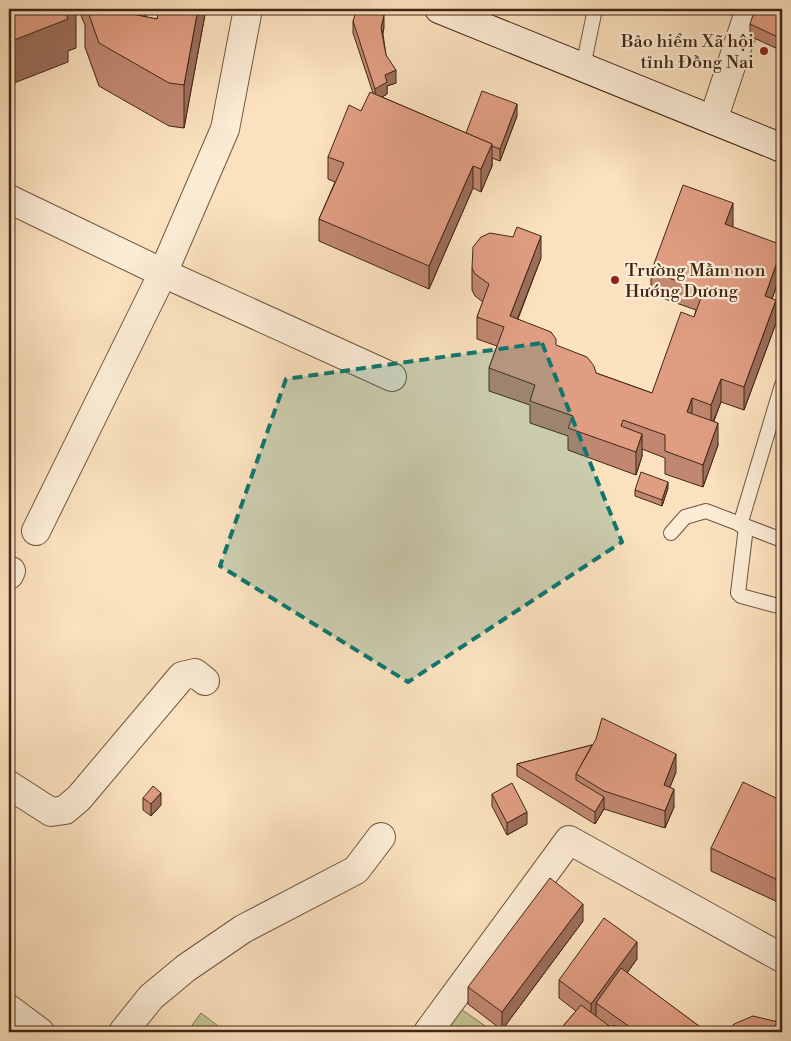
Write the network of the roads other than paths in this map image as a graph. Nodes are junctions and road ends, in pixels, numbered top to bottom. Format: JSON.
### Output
{"nodes":[{"id":1,"x":248,"y":9,"type":"edge"},
{"id":2,"x":439,"y":9,"type":"edge"},
{"id":3,"x":595,"y":9,"type":"edge"},
{"id":4,"x":750,"y":9,"type":"edge"},
{"id":5,"x":583,"y":66,"type":"junction"},
{"id":6,"x":714,"y":120,"type":"junction"},
{"id":7,"x":782,"y":148,"type":"edge"},
{"id":8,"x":9,"y":199,"type":"edge"},
{"id":9,"x":163,"y":273,"type":"junction"},
{"id":10,"x":392,"y":377,"type":"dead end"},
{"id":11,"x":782,"y":385,"type":"edge"},
{"id":12,"x":743,"y":526,"type":"junction"},
{"id":13,"x":36,"y":532,"type":"dead end"},
{"id":14,"x":672,"y":533,"type":"dead end"},
{"id":15,"x":782,"y":540,"type":"edge"},
{"id":16,"x":782,"y":607,"type":"edge"},
{"id":17,"x":205,"y":681,"type":"dead end"},
{"id":18,"x":9,"y":785,"type":"edge"},
{"id":19,"x":381,"y":837,"type":"dead end"},
{"id":20,"x":782,"y":958,"type":"edge"},
{"id":21,"x":9,"y":1009,"type":"edge"},
{"id":22,"x":40,"y":1032,"type":"edge"},
{"id":23,"x":123,"y":1032,"type":"edge"},
{"id":24,"x":428,"y":1032,"type":"edge"}],
"edges":[{"from":1,"to":9,"type":"street"},
{"from":2,"to":5,"type":"street"},
{"from":3,"to":5,"type":"lane"},
{"from":4,"to":6,"type":"street"},
{"from":5,"to":6,"type":"street"},
{"from":6,"to":7,"type":"street"},
{"from":8,"to":9,"type":"street"},
{"from":9,"to":10,"type":"street"},
{"from":9,"to":13,"type":"street"},
{"from":11,"to":12,"type":"lane"},
{"from":12,"to":14,"type":"lane"},
{"from":12,"to":15,"type":"lane"},
{"from":12,"to":16,"type":"lane"},
{"from":17,"to":18,"type":"street"},
{"from":19,"to":23,"type":"street"},
{"from":20,"to":24,"type":"street"},
{"from":21,"to":22,"type":"street"}]}
